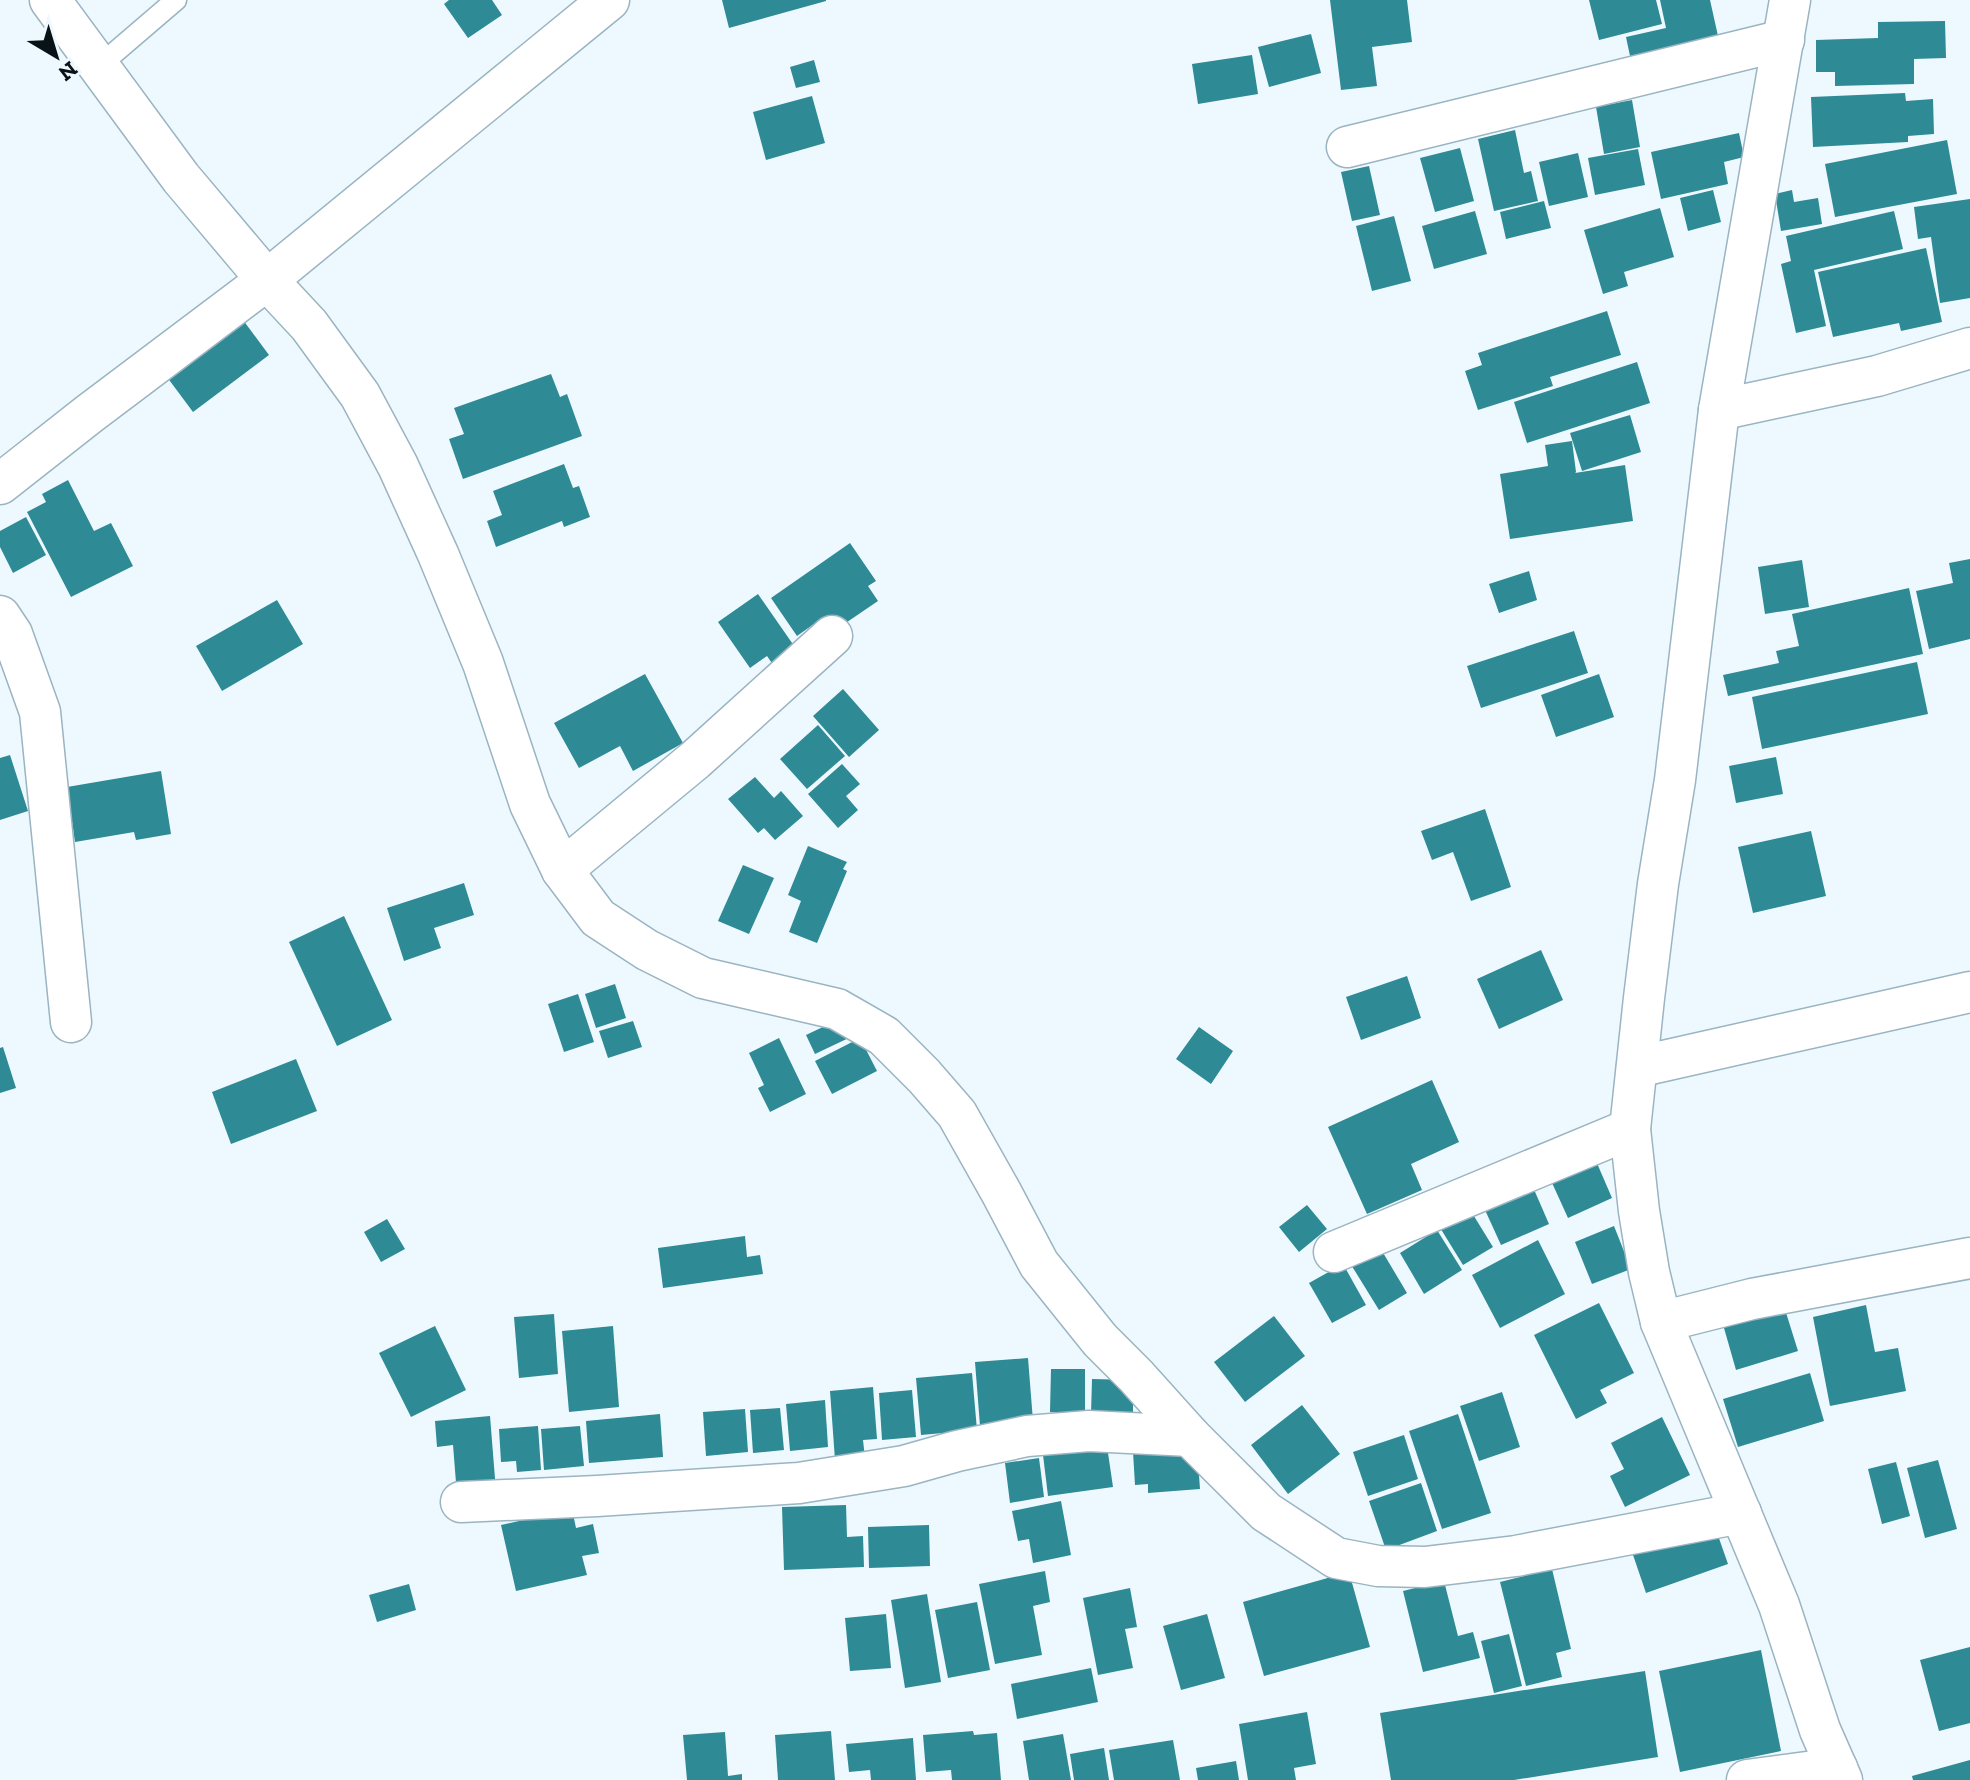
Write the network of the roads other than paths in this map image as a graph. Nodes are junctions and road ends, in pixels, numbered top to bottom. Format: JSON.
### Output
{"nodes":[{"id":1,"x":50,"y":0,"type":"edge"},
{"id":2,"x":176,"y":0,"type":"edge"},
{"id":3,"x":609,"y":0,"type":"edge"},
{"id":4,"x":1790,"y":0,"type":"edge"},
{"id":5,"x":1784,"y":40,"type":"junction"},
{"id":6,"x":99,"y":66,"type":"junction"},
{"id":7,"x":1347,"y":147,"type":"dead end"},
{"id":8,"x":267,"y":280,"type":"junction"},
{"id":9,"x":1970,"y":348,"type":"edge"},
{"id":10,"x":1719,"y":410,"type":"junction"},
{"id":11,"x":0,"y":484,"type":"edge"},
{"id":12,"x":0,"y":616,"type":"edge"},
{"id":13,"x":832,"y":636,"type":"dead end"},
{"id":14,"x":562,"y":870,"type":"junction"},
{"id":15,"x":1970,"y":992,"type":"edge"},
{"id":16,"x":71,"y":1022,"type":"dead end"},
{"id":17,"x":1637,"y":1067,"type":"junction"},
{"id":18,"x":1630,"y":1129,"type":"junction"},
{"id":19,"x":1334,"y":1252,"type":"dead end"},
{"id":20,"x":1970,"y":1258,"type":"edge"},
{"id":21,"x":1661,"y":1322,"type":"junction"},
{"id":22,"x":1190,"y":1436,"type":"junction"},
{"id":23,"x":461,"y":1502,"type":"dead end"},
{"id":24,"x":1741,"y":1513,"type":"junction"},
{"id":25,"x":1840,"y":1774,"type":"edge"},
{"id":26,"x":1747,"y":1780,"type":"edge"}],
"edges":[{"from":1,"to":6,"type":"street"},
{"from":2,"to":6,"type":"lane"},
{"from":3,"to":8,"type":"street"},
{"from":4,"to":5,"type":"street"},
{"from":5,"to":7,"type":"street"},
{"from":5,"to":10,"type":"street"},
{"from":6,"to":8,"type":"street"},
{"from":8,"to":11,"type":"street"},
{"from":8,"to":14,"type":"street"},
{"from":9,"to":10,"type":"street"},
{"from":10,"to":17,"type":"street"},
{"from":12,"to":16,"type":"street"},
{"from":13,"to":14,"type":"street"},
{"from":14,"to":22,"type":"street"},
{"from":15,"to":17,"type":"street"},
{"from":17,"to":18,"type":"street"},
{"from":18,"to":19,"type":"street"},
{"from":18,"to":21,"type":"street"},
{"from":20,"to":21,"type":"street"},
{"from":21,"to":24,"type":"street"},
{"from":22,"to":23,"type":"street"},
{"from":22,"to":24,"type":"street"},
{"from":24,"to":25,"type":"street"},
{"from":25,"to":26,"type":"street"}]}
